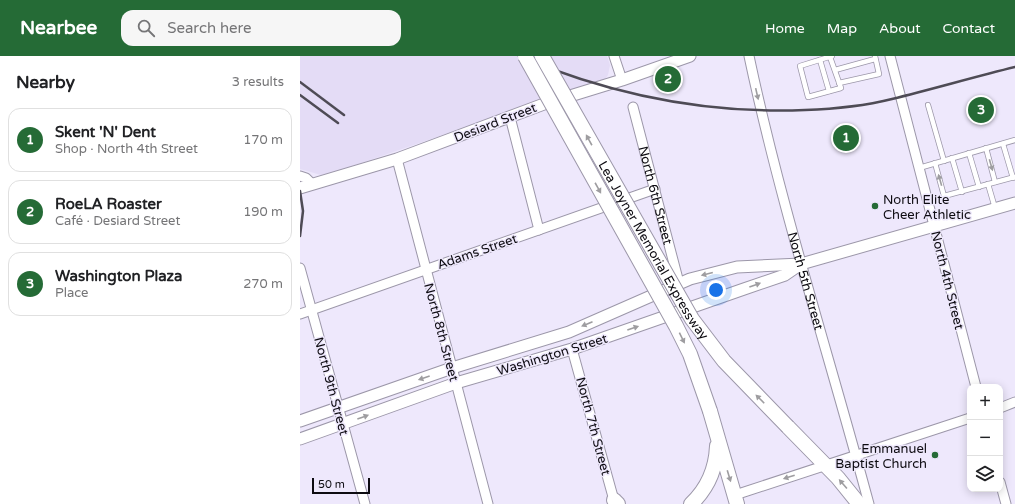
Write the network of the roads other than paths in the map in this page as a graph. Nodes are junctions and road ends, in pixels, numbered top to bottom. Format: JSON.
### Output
{"nodes":[{"id":1,"x":525,"y":56,"type":"edge"},
{"id":2,"x":542,"y":56,"type":"edge"},
{"id":3,"x":614,"y":56,"type":"edge"},
{"id":4,"x":690,"y":56,"type":"edge"},
{"id":5,"x":749,"y":56,"type":"edge"},
{"id":6,"x":831,"y":56,"type":"edge"},
{"id":7,"x":890,"y":56,"type":"edge"},
{"id":8,"x":875,"y":57,"type":"edge"},
{"id":9,"x":820,"y":60,"type":"junction"},
{"id":10,"x":835,"y":70,"type":"junction"},
{"id":11,"x":622,"y":80,"type":"junction"},
{"id":12,"x":839,"y":83,"type":"junction"},
{"id":13,"x":829,"y":91,"type":"junction"},
{"id":14,"x":928,"y":105,"type":"dead end"},
{"id":15,"x":633,"y":107,"type":"dead end"},
{"id":16,"x":510,"y":117,"type":"junction"},
{"id":17,"x":1015,"y":140,"type":"edge"},
{"id":18,"x":1003,"y":144,"type":"junction"},
{"id":19,"x":986,"y":148,"type":"junction"},
{"id":20,"x":969,"y":154,"type":"junction"},
{"id":21,"x":952,"y":158,"type":"junction"},
{"id":22,"x":396,"y":159,"type":"junction"},
{"id":23,"x":944,"y":161,"type":"junction"},
{"id":24,"x":935,"y":163,"type":"junction"},
{"id":25,"x":919,"y":168,"type":"junction"},
{"id":26,"x":300,"y":176,"type":"edge"},
{"id":27,"x":1014,"y":177,"type":"edge"},
{"id":28,"x":996,"y":182,"type":"junction"},
{"id":29,"x":312,"y":184,"type":"junction"},
{"id":30,"x":988,"y":184,"type":"junction"},
{"id":31,"x":979,"y":187,"type":"junction"},
{"id":32,"x":300,"y":188,"type":"edge"},
{"id":33,"x":655,"y":189,"type":"junction"},
{"id":34,"x":962,"y":192,"type":"junction"},
{"id":35,"x":1015,"y":203,"type":"edge"},
{"id":36,"x":995,"y":208,"type":"junction"},
{"id":37,"x":934,"y":226,"type":"junction"},
{"id":38,"x":539,"y":230,"type":"junction"},
{"id":39,"x":801,"y":264,"type":"junction"},
{"id":40,"x":300,"y":268,"type":"edge"},
{"id":41,"x":426,"y":269,"type":"junction"},
{"id":42,"x":679,"y":283,"type":"junction"},
{"id":43,"x":311,"y":310,"type":"junction"},
{"id":44,"x":300,"y":314,"type":"edge"},
{"id":45,"x":572,"y":348,"type":"junction"},
{"id":46,"x":452,"y":368,"type":"junction"},
{"id":47,"x":456,"y":383,"type":"junction"},
{"id":48,"x":975,"y":384,"type":"edge"},
{"id":49,"x":1015,"y":402,"type":"edge"},
{"id":50,"x":1003,"y":407,"type":"edge"},
{"id":51,"x":338,"y":408,"type":"junction"},
{"id":52,"x":967,"y":419,"type":"edge"},
{"id":53,"x":300,"y":421,"type":"edge"},
{"id":54,"x":342,"y":425,"type":"junction"},
{"id":55,"x":717,"y":436,"type":"junction"},
{"id":56,"x":300,"y":439,"type":"edge"},
{"id":57,"x":856,"y":455,"type":"junction"},
{"id":58,"x":826,"y":465,"type":"junction"},
{"id":59,"x":1003,"y":492,"type":"edge"},
{"id":60,"x":736,"y":499,"type":"edge"},
{"id":61,"x":616,"y":503,"type":"edge"},
{"id":62,"x":365,"y":504,"type":"edge"},
{"id":63,"x":488,"y":504,"type":"edge"},
{"id":64,"x":691,"y":504,"type":"edge"},
{"id":65,"x":859,"y":504,"type":"edge"},
{"id":66,"x":868,"y":504,"type":"edge"},
{"id":67,"x":1006,"y":504,"type":"edge"}],
"edges":[{"from":1,"to":55,"type":"main road","name":"Lea Joyner Memorial Expressway","one_way":true,"bridge":true},
{"from":58,"to":2,"type":"main road","name":"Lea Joyner Memorial Expressway","one_way":true,"bridge":true},
{"from":3,"to":11,"type":"street"},
{"from":4,"to":11,"type":"street","name":"Desiard Street"},
{"from":5,"to":39,"type":"street","name":"North 5th Street","one_way":true},
{"from":6,"to":9,"type":"lane"},
{"from":6,"to":10,"type":"lane"},
{"from":7,"to":25,"type":"street","name":"North 4th Street"},
{"from":8,"to":10,"type":"lane"},
{"from":8,"to":12,"type":"lane"},
{"from":9,"to":13,"type":"lane"},
{"from":9,"to":13,"type":"lane"},
{"from":10,"to":12,"type":"lane"},
{"from":11,"to":16,"type":"street","name":"Desiard Street"},
{"from":12,"to":13,"type":"lane"},
{"from":14,"to":23,"type":"lane"},
{"from":15,"to":33,"type":"street","name":"North 6th Street"},
{"from":16,"to":22,"type":"street","name":"Desiard Street"},
{"from":16,"to":38,"type":"street"},
{"from":17,"to":18,"type":"lane"},
{"from":18,"to":19,"type":"lane"},
{"from":18,"to":27,"type":"lane"},
{"from":19,"to":20,"type":"lane"},
{"from":19,"to":28,"type":"lane","one_way":true},
{"from":20,"to":21,"type":"lane"},
{"from":20,"to":31,"type":"lane"},
{"from":21,"to":23,"type":"lane"},
{"from":21,"to":34,"type":"lane"},
{"from":22,"to":29,"type":"street","name":"Desiard Street"},
{"from":22,"to":41,"type":"street","name":"North 8th Street"},
{"from":23,"to":24,"type":"lane"},
{"from":24,"to":25,"type":"lane"},
{"from":34,"to":24,"type":"lane","one_way":true},
{"from":25,"to":37,"type":"street","name":"North 4th Street"},
{"from":26,"to":29,"type":"street"},
{"from":27,"to":28,"type":"lane"},
{"from":28,"to":30,"type":"lane"},
{"from":29,"to":32,"type":"street","name":"Desiard Street"},
{"from":30,"to":31,"type":"lane"},
{"from":30,"to":36,"type":"lane"},
{"from":31,"to":34,"type":"lane"},
{"from":33,"to":38,"type":"street","name":"Adams Street"},
{"from":33,"to":42,"type":"street","name":"North 6th Street"},
{"from":35,"to":36,"type":"street","name":"Washington Street"},
{"from":36,"to":37,"type":"street","name":"Washington Street"},
{"from":37,"to":39,"type":"street","name":"Washington Street"},
{"from":37,"to":48,"type":"street","name":"North 4th Street"},
{"from":38,"to":41,"type":"street","name":"Adams Street"},
{"from":39,"to":42,"type":"street","name":"Washington Street","one_way":true},
{"from":45,"to":39,"type":"street","name":"Washington Street","one_way":true},
{"from":39,"to":57,"type":"street","name":"North 5th Street"},
{"from":40,"to":43,"type":"street","name":"North 9th Street"},
{"from":41,"to":43,"type":"street","name":"Adams Street"},
{"from":41,"to":46,"type":"street","name":"North 8th Street"},
{"from":42,"to":46,"type":"street","name":"Washington Street","one_way":true},
{"from":43,"to":44,"type":"street","name":"Adams Street"},
{"from":43,"to":51,"type":"street","name":"North 9th Street"},
{"from":45,"to":47,"type":"street","name":"Washington Street"},
{"from":45,"to":61,"type":"street","name":"North 7th Street"},
{"from":46,"to":47,"type":"street","name":"North 8th Street"},
{"from":46,"to":51,"type":"street","name":"Washington Street","one_way":true},
{"from":54,"to":47,"type":"street","name":"Washington Street","one_way":true},
{"from":47,"to":63,"type":"street","name":"North 8th Street"},
{"from":49,"to":50,"type":"street"},
{"from":51,"to":53,"type":"street","name":"Washington Street"},
{"from":51,"to":54,"type":"street","name":"North 9th Street"},
{"from":52,"to":57,"type":"street"},
{"from":54,"to":56,"type":"street","name":"Washington Street"},
{"from":54,"to":62,"type":"street","name":"North 9th Street"},
{"from":55,"to":60,"type":"main road","one_way":true},
{"from":55,"to":64,"type":"main road"},
{"from":57,"to":58,"type":"street"},
{"from":57,"to":66,"type":"street","name":"North 5th Street"},
{"from":58,"to":60,"type":"street","one_way":true},
{"from":65,"to":58,"type":"main road","one_way":true},
{"from":59,"to":67,"type":"street"}]}
